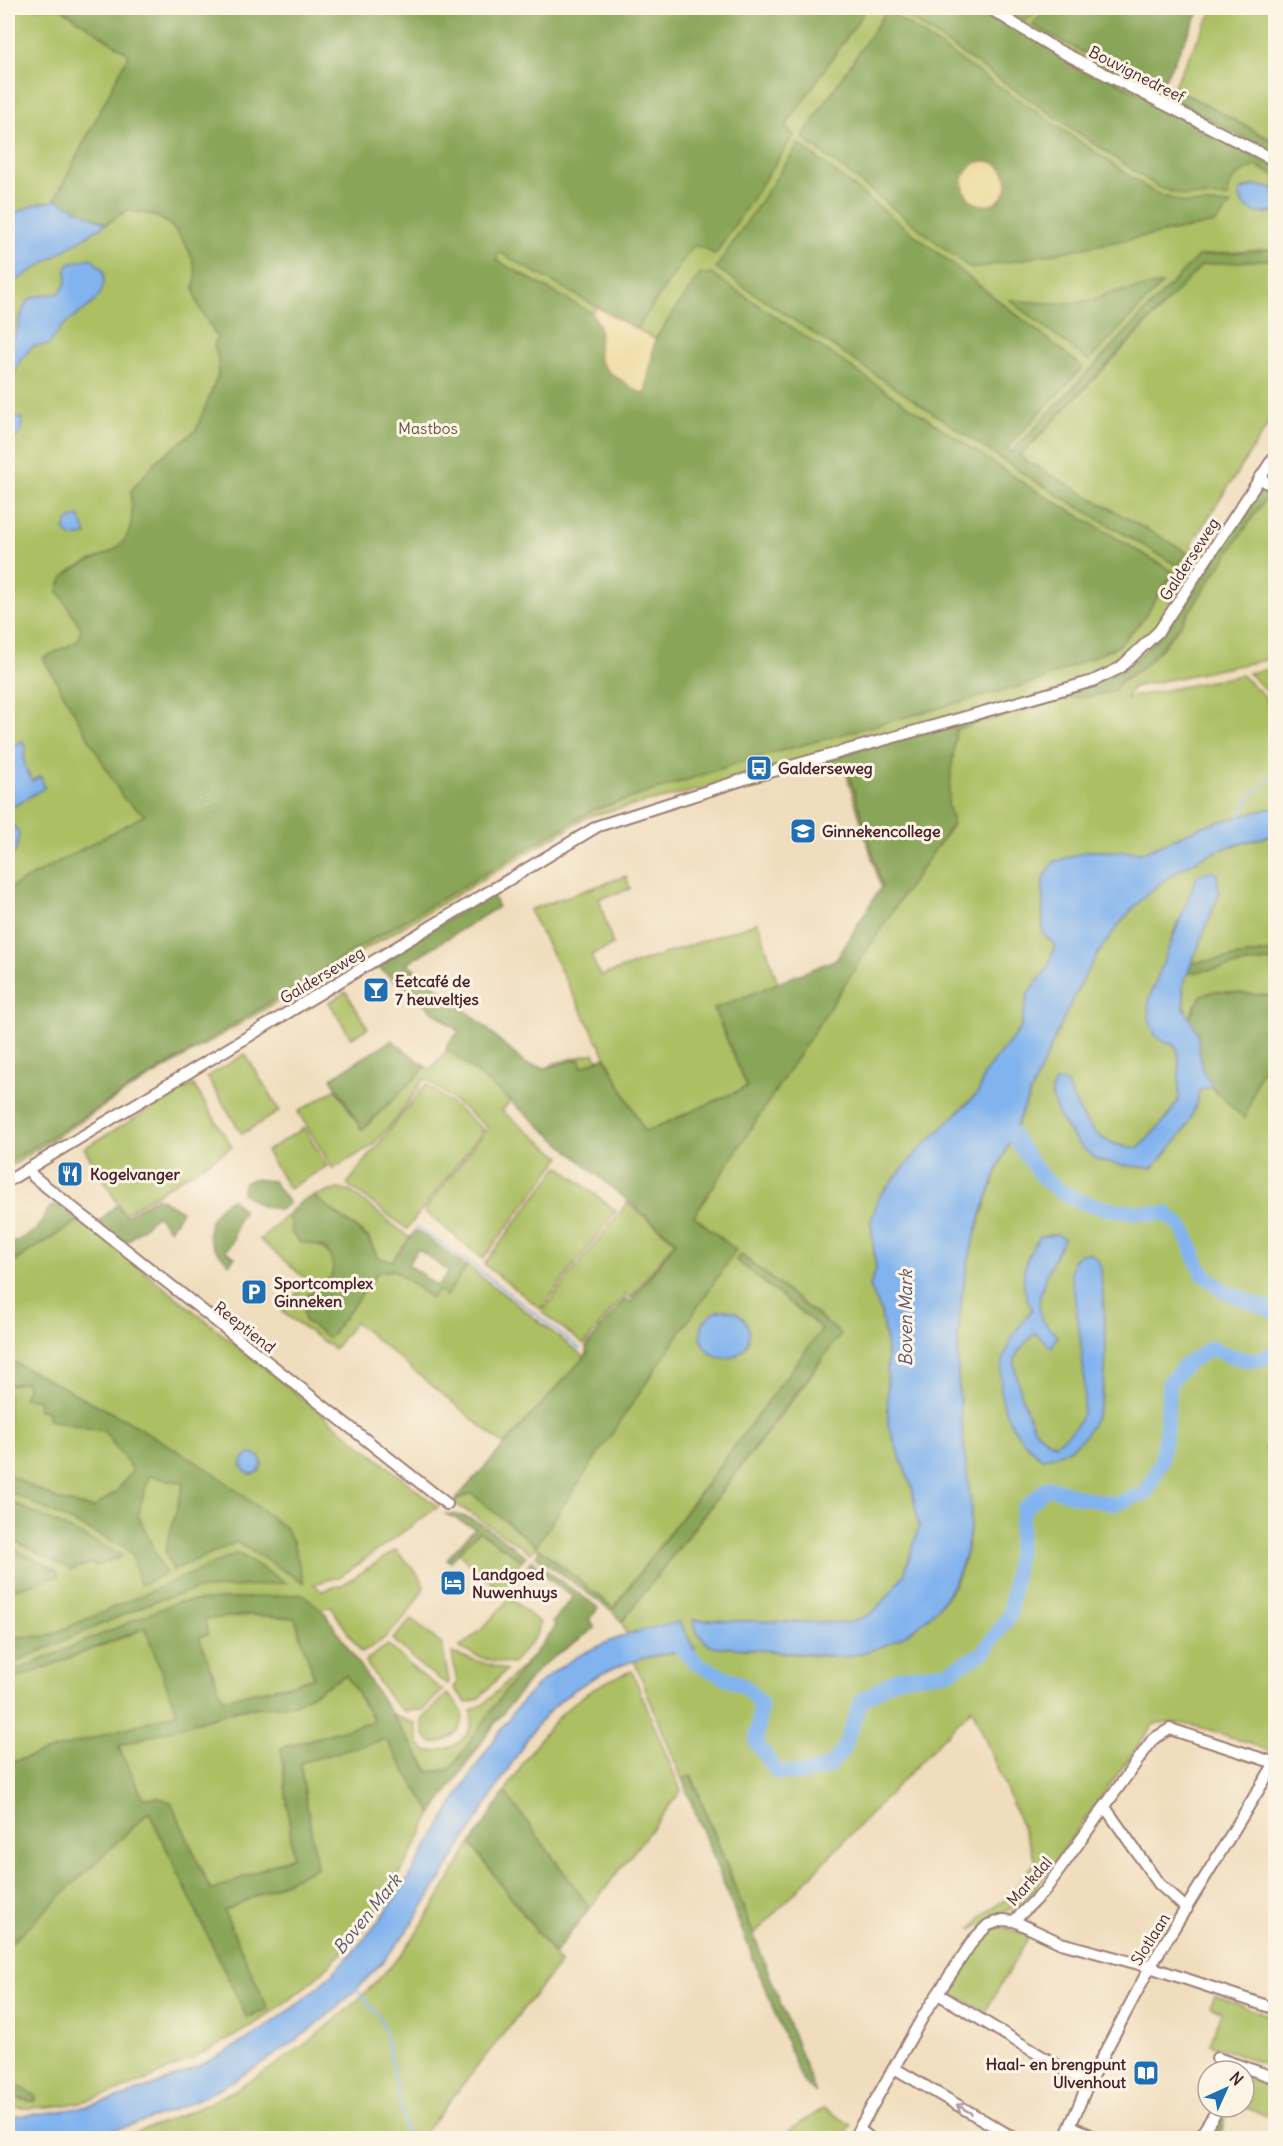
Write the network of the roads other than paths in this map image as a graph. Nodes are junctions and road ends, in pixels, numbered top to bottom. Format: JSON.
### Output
{"nodes":[{"id":1,"x":989,"y":8,"type":"edge"},
{"id":2,"x":1275,"y":161,"type":"edge"},
{"id":3,"x":1275,"y":454,"type":"edge"},
{"id":4,"x":1260,"y":478,"type":"junction"},
{"id":5,"x":1275,"y":489,"type":"edge"},
{"id":6,"x":28,"y":1168,"type":"junction"},
{"id":7,"x":8,"y":1181,"type":"edge"},
{"id":8,"x":447,"y":1504,"type":"dead end"},
{"id":9,"x":1275,"y":1763,"type":"edge"},
{"id":10,"x":1105,"y":1807,"type":"junction"},
{"id":11,"x":1187,"y":1909,"type":"junction"},
{"id":12,"x":1014,"y":1921,"type":"junction"},
{"id":13,"x":1150,"y":1967,"type":"junction"},
{"id":14,"x":938,"y":1994,"type":"junction"},
{"id":15,"x":1275,"y":2009,"type":"edge"},
{"id":16,"x":894,"y":2068,"type":"junction"},
{"id":17,"x":1256,"y":2072,"type":"edge"},
{"id":18,"x":1275,"y":2078,"type":"edge"},
{"id":19,"x":1088,"y":2084,"type":"junction"},
{"id":20,"x":1212,"y":2119,"type":"edge"},
{"id":21,"x":1071,"y":2126,"type":"junction"},
{"id":22,"x":856,"y":2134,"type":"edge"},
{"id":23,"x":870,"y":2139,"type":"edge"},
{"id":24,"x":1014,"y":2139,"type":"edge"},
{"id":25,"x":1065,"y":2139,"type":"edge"},
{"id":26,"x":1097,"y":2139,"type":"edge"},
{"id":27,"x":1199,"y":2139,"type":"edge"}],
"edges":[{"from":1,"to":2,"type":"street","name":"Bouvignedreef"},
{"from":3,"to":4,"type":"street","name":"Galderseweg"},
{"from":4,"to":5,"type":"street"},
{"from":4,"to":6,"type":"street","name":"Galderseweg"},
{"from":6,"to":7,"type":"street","name":"Galderseweg"},
{"from":6,"to":8,"type":"street","name":"Reeptiend"},
{"from":9,"to":10,"type":"street","name":"Markdal"},
{"from":9,"to":11,"type":"street","name":"Slotlaan"},
{"from":10,"to":11,"type":"street"},
{"from":10,"to":12,"type":"street","name":"Markdal"},
{"from":11,"to":13,"type":"street","name":"Slotlaan"},
{"from":12,"to":13,"type":"street"},
{"from":12,"to":14,"type":"street","name":"Markdal"},
{"from":13,"to":15,"type":"street"},
{"from":13,"to":19,"type":"street","name":"Slotlaan"},
{"from":14,"to":16,"type":"street","name":"Markdal"},
{"from":14,"to":19,"type":"street"},
{"from":16,"to":22,"type":"street","name":"Markdal"},
{"from":24,"to":16,"type":"street","one_way":true},
{"from":17,"to":18,"type":"street"},
{"from":19,"to":21,"type":"street","name":"Slotlaan"},
{"from":20,"to":27,"type":"street"},
{"from":21,"to":25,"type":"street","name":"Slotlaan"},
{"from":21,"to":26,"type":"street"},
{"from":22,"to":23,"type":"street"}]}
